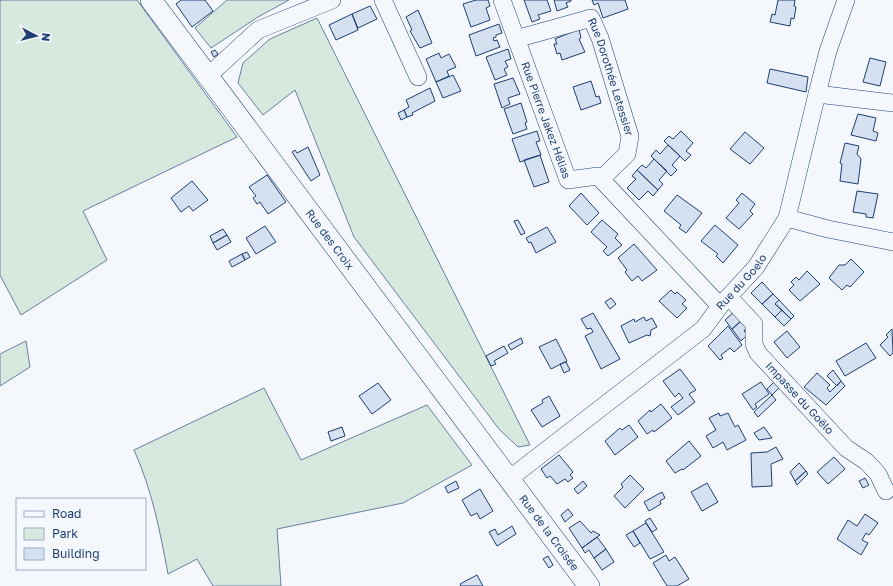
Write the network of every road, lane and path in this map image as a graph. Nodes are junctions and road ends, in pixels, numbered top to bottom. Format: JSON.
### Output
{"nodes":[{"id":1,"x":151,"y":0,"type":"edge"},
{"id":2,"x":332,"y":0,"type":"edge"},
{"id":3,"x":383,"y":0,"type":"edge"},
{"id":4,"x":502,"y":0,"type":"edge"},
{"id":5,"x":846,"y":0,"type":"edge"},
{"id":6,"x":516,"y":39,"type":"junction"},
{"id":7,"x":208,"y":76,"type":"junction"},
{"id":8,"x":418,"y":77,"type":"dead end"},
{"id":9,"x":816,"y":94,"type":"junction"},
{"id":10,"x":893,"y":103,"type":"edge"},
{"id":11,"x":601,"y":178,"type":"junction"},
{"id":12,"x":787,"y":218,"type":"junction"},
{"id":13,"x":893,"y":242,"type":"edge"},
{"id":14,"x":724,"y":301,"type":"junction"},
{"id":15,"x":509,"y":478,"type":"junction"},
{"id":16,"x":886,"y":491,"type":"dead end"},
{"id":17,"x":589,"y":586,"type":"edge"}],
"edges":[{"from":1,"to":7,"type":"main road","name":"Rue des Croix"},
{"from":2,"to":7,"type":"street"},
{"from":3,"to":8,"type":"street"},
{"from":4,"to":6,"type":"street","name":"Rue Pierre Jakez Hélias"},
{"from":5,"to":9,"type":"street","name":"Rue du Goelo"},
{"from":6,"to":11,"type":"street","name":"Rue Pierre Jakez Hélias"},
{"from":6,"to":11,"type":"street","name":"Rue Dorothée Letessier"},
{"from":7,"to":15,"type":"main road","name":"Rue des Croix"},
{"from":9,"to":10,"type":"street"},
{"from":9,"to":12,"type":"street","name":"Rue du Goelo"},
{"from":11,"to":14,"type":"street"},
{"from":12,"to":13,"type":"street"},
{"from":12,"to":14,"type":"street","name":"Rue du Goelo"},
{"from":14,"to":15,"type":"street","name":"Rue du Goelo"},
{"from":14,"to":16,"type":"street","name":"Impasse du Goëlo"},
{"from":15,"to":17,"type":"main road","name":"Rue de la Croisée"}]}
